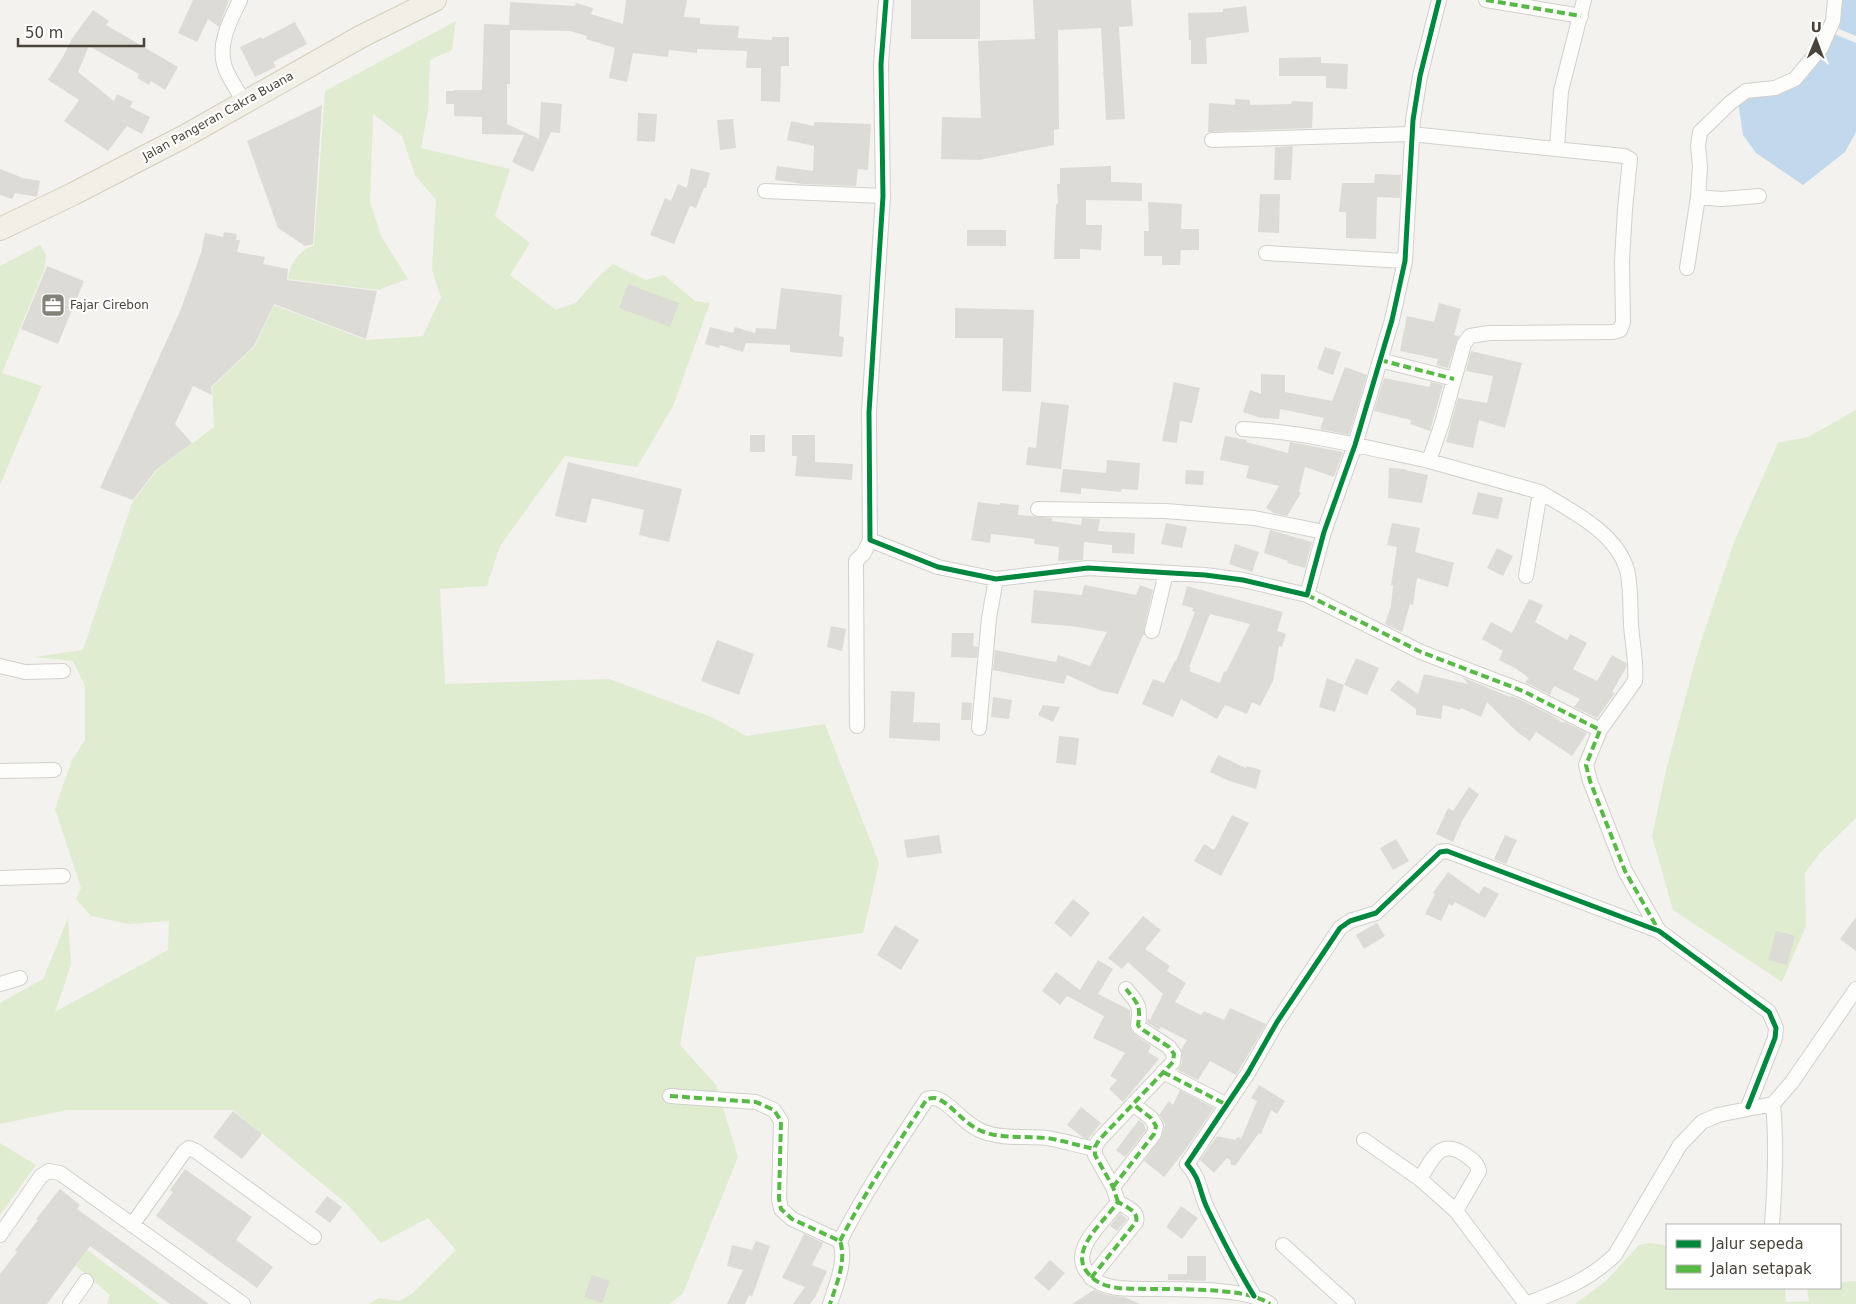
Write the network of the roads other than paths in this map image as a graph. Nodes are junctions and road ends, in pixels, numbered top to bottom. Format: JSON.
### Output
{"nodes":[{"id":1,"x":240,"y":0,"type":"edge"},
{"id":2,"x":434,"y":0,"type":"edge"},
{"id":3,"x":886,"y":0,"type":"edge"},
{"id":4,"x":1439,"y":0,"type":"edge"},
{"id":5,"x":1486,"y":0,"type":"edge"},
{"id":6,"x":1584,"y":0,"type":"edge"},
{"id":7,"x":1835,"y":0,"type":"edge"},
{"id":8,"x":1581,"y":16,"type":"junction"},
{"id":9,"x":244,"y":102,"type":"junction"},
{"id":10,"x":1411,"y":134,"type":"junction"},
{"id":11,"x":1212,"y":140,"type":"dead end"},
{"id":12,"x":1557,"y":148,"type":"junction"},
{"id":13,"x":765,"y":191,"type":"dead end"},
{"id":14,"x":883,"y":196,"type":"junction"},
{"id":15,"x":1759,"y":196,"type":"dead end"},
{"id":16,"x":1698,"y":197,"type":"junction"},
{"id":17,"x":0,"y":229,"type":"edge"},
{"id":18,"x":1266,"y":253,"type":"dead end"},
{"id":19,"x":1405,"y":261,"type":"junction"},
{"id":20,"x":1688,"y":268,"type":"dead end"},
{"id":21,"x":1380,"y":360,"type":"junction"},
{"id":22,"x":1454,"y":379,"type":"junction"},
{"id":23,"x":1243,"y":429,"type":"dead end"},
{"id":24,"x":1355,"y":445,"type":"junction"},
{"id":25,"x":1430,"y":461,"type":"junction"},
{"id":26,"x":1540,"y":492,"type":"junction"},
{"id":27,"x":1038,"y":509,"type":"dead end"},
{"id":28,"x":1324,"y":532,"type":"junction"},
{"id":29,"x":870,"y":540,"type":"junction"},
{"id":30,"x":1166,"y":573,"type":"junction"},
{"id":31,"x":1526,"y":576,"type":"dead end"},
{"id":32,"x":996,"y":579,"type":"junction"},
{"id":33,"x":1308,"y":595,"type":"junction"},
{"id":34,"x":1152,"y":632,"type":"dead end"},
{"id":35,"x":0,"y":666,"type":"edge"},
{"id":36,"x":62,"y":671,"type":"dead end"},
{"id":37,"x":857,"y":726,"type":"dead end"},
{"id":38,"x":979,"y":728,"type":"dead end"},
{"id":39,"x":1600,"y":730,"type":"junction"},
{"id":40,"x":54,"y":770,"type":"dead end"},
{"id":41,"x":0,"y":771,"type":"edge"},
{"id":42,"x":62,"y":876,"type":"dead end"},
{"id":43,"x":0,"y":878,"type":"edge"},
{"id":44,"x":1659,"y":931,"type":"junction"},
{"id":45,"x":20,"y":978,"type":"dead end"},
{"id":46,"x":0,"y":984,"type":"edge"},
{"id":47,"x":1126,"y":989,"type":"dead end"},
{"id":48,"x":1856,"y":989,"type":"edge"},
{"id":49,"x":1163,"y":1072,"type":"junction"},
{"id":50,"x":670,"y":1096,"type":"dead end"},
{"id":51,"x":1133,"y":1104,"type":"junction"},
{"id":52,"x":1773,"y":1104,"type":"junction"},
{"id":53,"x":1227,"y":1105,"type":"junction"},
{"id":54,"x":1748,"y":1107,"type":"junction"},
{"id":55,"x":1364,"y":1140,"type":"dead end"},
{"id":56,"x":1095,"y":1149,"type":"junction"},
{"id":57,"x":1420,"y":1179,"type":"junction"},
{"id":58,"x":1114,"y":1187,"type":"junction"},
{"id":59,"x":1118,"y":1202,"type":"junction"},
{"id":60,"x":1456,"y":1211,"type":"junction"},
{"id":61,"x":1772,"y":1224,"type":"edge"},
{"id":62,"x":132,"y":1225,"type":"junction"},
{"id":63,"x":0,"y":1235,"type":"edge"},
{"id":64,"x":314,"y":1237,"type":"dead end"},
{"id":65,"x":840,"y":1241,"type":"junction"},
{"id":66,"x":1283,"y":1244,"type":"dead end"},
{"id":67,"x":1091,"y":1278,"type":"junction"},
{"id":68,"x":86,"y":1281,"type":"dead end"},
{"id":69,"x":1254,"y":1296,"type":"junction"},
{"id":70,"x":70,"y":1304,"type":"edge"},
{"id":71,"x":243,"y":1304,"type":"edge"},
{"id":72,"x":830,"y":1304,"type":"edge"},
{"id":73,"x":1270,"y":1304,"type":"edge"},
{"id":74,"x":1348,"y":1304,"type":"edge"},
{"id":75,"x":1526,"y":1304,"type":"edge"}],
"edges":[{"from":1,"to":9,"type":"street"},
{"from":2,"to":9,"type":"main road","name":"Jalan Pangeran Cakra Buana"},
{"from":3,"to":14,"type":"street"},
{"from":4,"to":10,"type":"street"},
{"from":5,"to":8,"type":"street"},
{"from":6,"to":8,"type":"street"},
{"from":7,"to":16,"type":"street"},
{"from":8,"to":12,"type":"street"},
{"from":9,"to":17,"type":"main road","name":"Jalan Pangeran Cakra Buana"},
{"from":10,"to":11,"type":"street"},
{"from":10,"to":12,"type":"street"},
{"from":10,"to":19,"type":"street"},
{"from":12,"to":22,"type":"street"},
{"from":13,"to":14,"type":"street"},
{"from":14,"to":29,"type":"street"},
{"from":15,"to":16,"type":"street"},
{"from":16,"to":20,"type":"street"},
{"from":18,"to":19,"type":"street"},
{"from":19,"to":21,"type":"street"},
{"from":21,"to":22,"type":"street"},
{"from":21,"to":24,"type":"street"},
{"from":22,"to":25,"type":"street"},
{"from":23,"to":24,"type":"street"},
{"from":24,"to":25,"type":"street"},
{"from":24,"to":28,"type":"street"},
{"from":25,"to":26,"type":"street"},
{"from":26,"to":31,"type":"street"},
{"from":26,"to":39,"type":"street"},
{"from":27,"to":28,"type":"street"},
{"from":28,"to":33,"type":"street"},
{"from":29,"to":32,"type":"street"},
{"from":29,"to":37,"type":"street"},
{"from":30,"to":32,"type":"street"},
{"from":30,"to":33,"type":"street"},
{"from":30,"to":34,"type":"street"},
{"from":32,"to":38,"type":"street"},
{"from":33,"to":39,"type":"street"},
{"from":35,"to":36,"type":"street"},
{"from":39,"to":44,"type":"street"},
{"from":40,"to":41,"type":"street"},
{"from":42,"to":43,"type":"street"},
{"from":44,"to":53,"type":"street"},
{"from":44,"to":54,"type":"street"},
{"from":45,"to":46,"type":"street"},
{"from":47,"to":49,"type":"street"},
{"from":48,"to":52,"type":"street"},
{"from":49,"to":51,"type":"street"},
{"from":49,"to":53,"type":"street"},
{"from":50,"to":65,"type":"street"},
{"from":51,"to":56,"type":"street"},
{"from":51,"to":58,"type":"street"},
{"from":52,"to":54,"type":"street"},
{"from":52,"to":61,"type":"street"},
{"from":53,"to":69,"type":"street"},
{"from":54,"to":75,"type":"street"},
{"from":55,"to":57,"type":"street"},
{"from":56,"to":58,"type":"street"},
{"from":56,"to":65,"type":"street"},
{"from":57,"to":60,"type":"street"},
{"from":57,"to":60,"type":"street"},
{"from":58,"to":59,"type":"street"},
{"from":59,"to":67,"type":"street"},
{"from":59,"to":67,"type":"street"},
{"from":60,"to":75,"type":"street"},
{"from":62,"to":63,"type":"street"},
{"from":62,"to":64,"type":"street"},
{"from":62,"to":71,"type":"street"},
{"from":65,"to":72,"type":"street"},
{"from":66,"to":74,"type":"street"},
{"from":67,"to":69,"type":"street"},
{"from":68,"to":70,"type":"street"},
{"from":69,"to":73,"type":"street"}]}
